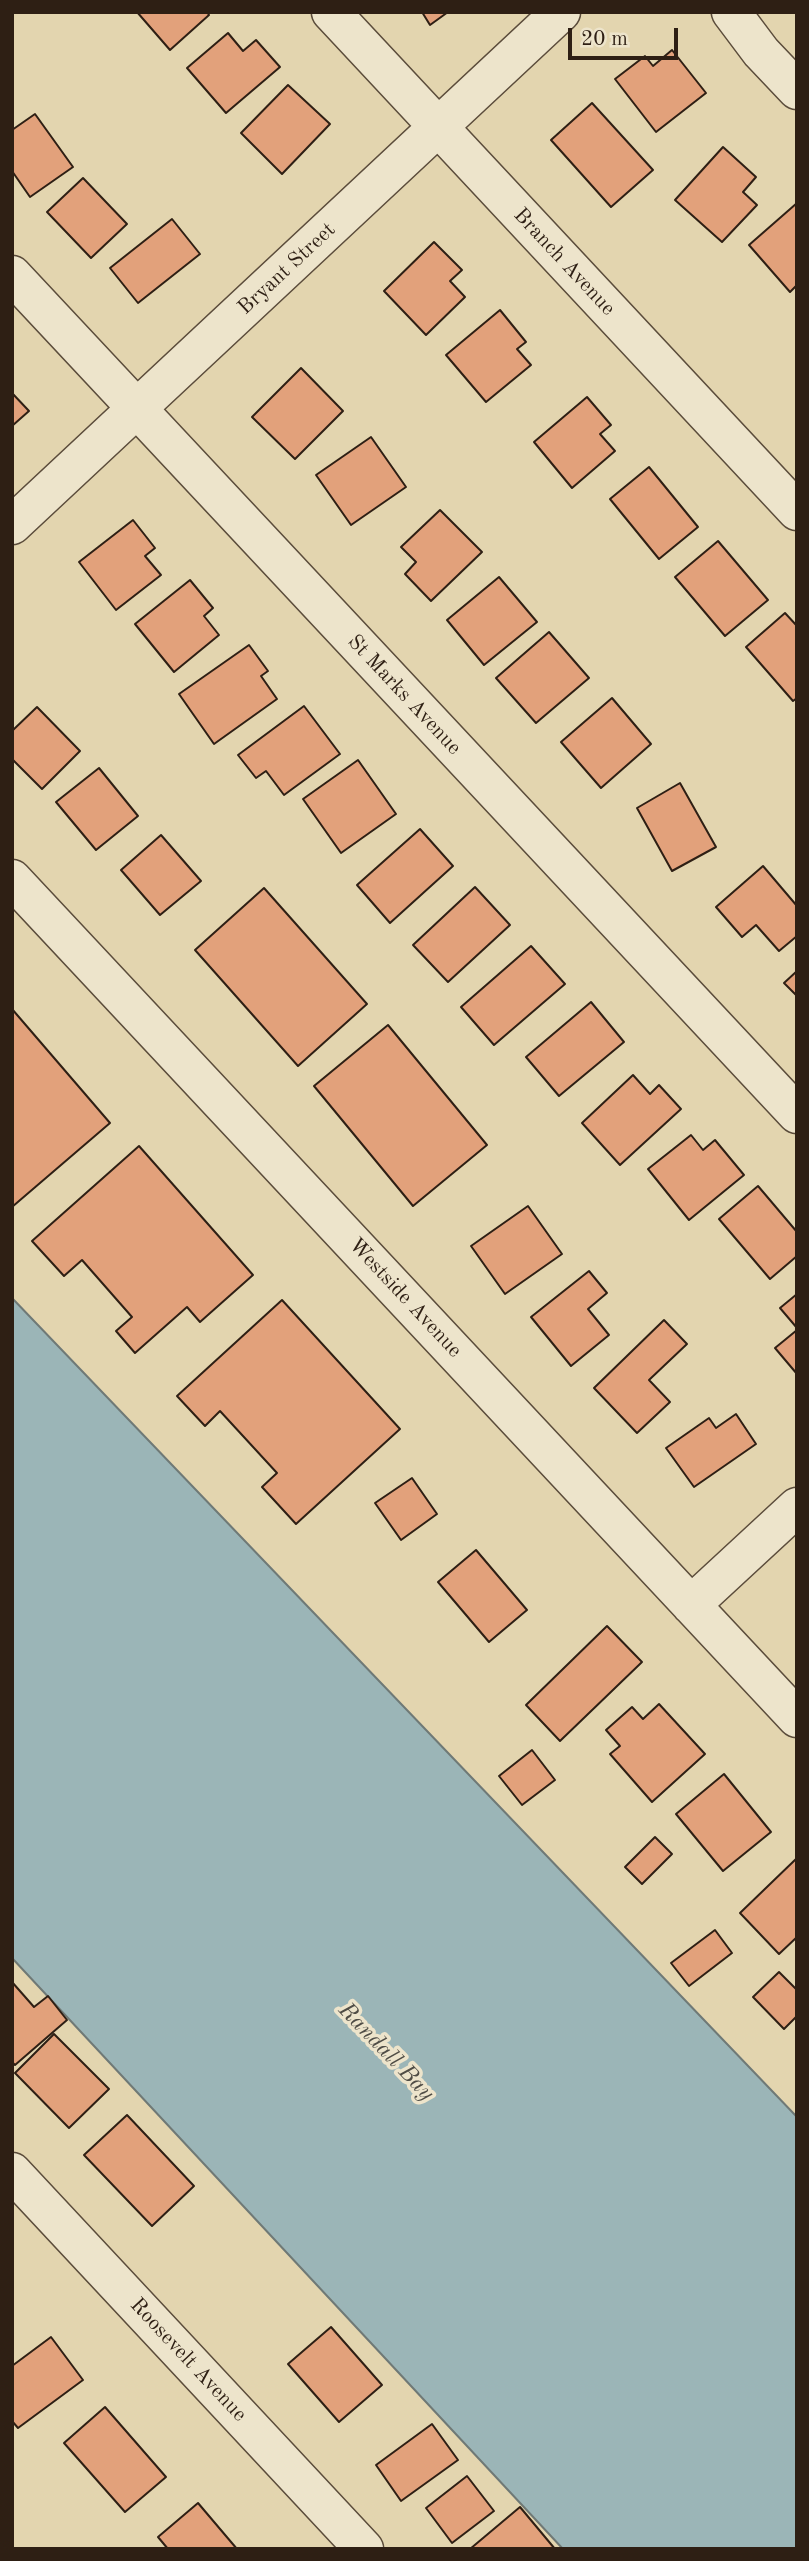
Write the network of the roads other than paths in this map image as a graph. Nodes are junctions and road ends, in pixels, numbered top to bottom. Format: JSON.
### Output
{"nodes":[{"id":1,"x":331,"y":12,"type":"edge"},
{"id":2,"x":561,"y":12,"type":"edge"},
{"id":3,"x":730,"y":12,"type":"edge"},
{"id":4,"x":797,"y":90,"type":"edge"},
{"id":5,"x":438,"y":127,"type":"junction"},
{"id":6,"x":12,"y":275,"type":"edge"},
{"id":7,"x":137,"y":409,"type":"junction"},
{"id":8,"x":797,"y":512,"type":"edge"},
{"id":9,"x":12,"y":525,"type":"edge"},
{"id":10,"x":12,"y":879,"type":"edge"},
{"id":11,"x":797,"y":1114,"type":"edge"},
{"id":12,"x":797,"y":1507,"type":"edge"},
{"id":13,"x":691,"y":1605,"type":"junction"},
{"id":14,"x":797,"y":1718,"type":"edge"},
{"id":15,"x":12,"y":2172,"type":"edge"},
{"id":16,"x":364,"y":2549,"type":"edge"}],
"edges":[{"from":1,"to":5,"type":"street","name":"Branch Avenue"},
{"from":2,"to":5,"type":"street","name":"Bryant Street"},
{"from":3,"to":4,"type":"street"},
{"from":5,"to":7,"type":"street","name":"Bryant Street"},
{"from":5,"to":8,"type":"street","name":"Branch Avenue"},
{"from":6,"to":7,"type":"street","name":"St Marks Avenue"},
{"from":7,"to":9,"type":"street","name":"Bryant Street"},
{"from":7,"to":11,"type":"street","name":"St Marks Avenue"},
{"from":10,"to":13,"type":"street","name":"Westside Avenue"},
{"from":12,"to":13,"type":"street"},
{"from":13,"to":14,"type":"street","name":"Westside Avenue"},
{"from":15,"to":16,"type":"street","name":"Roosevelt Avenue"}]}
